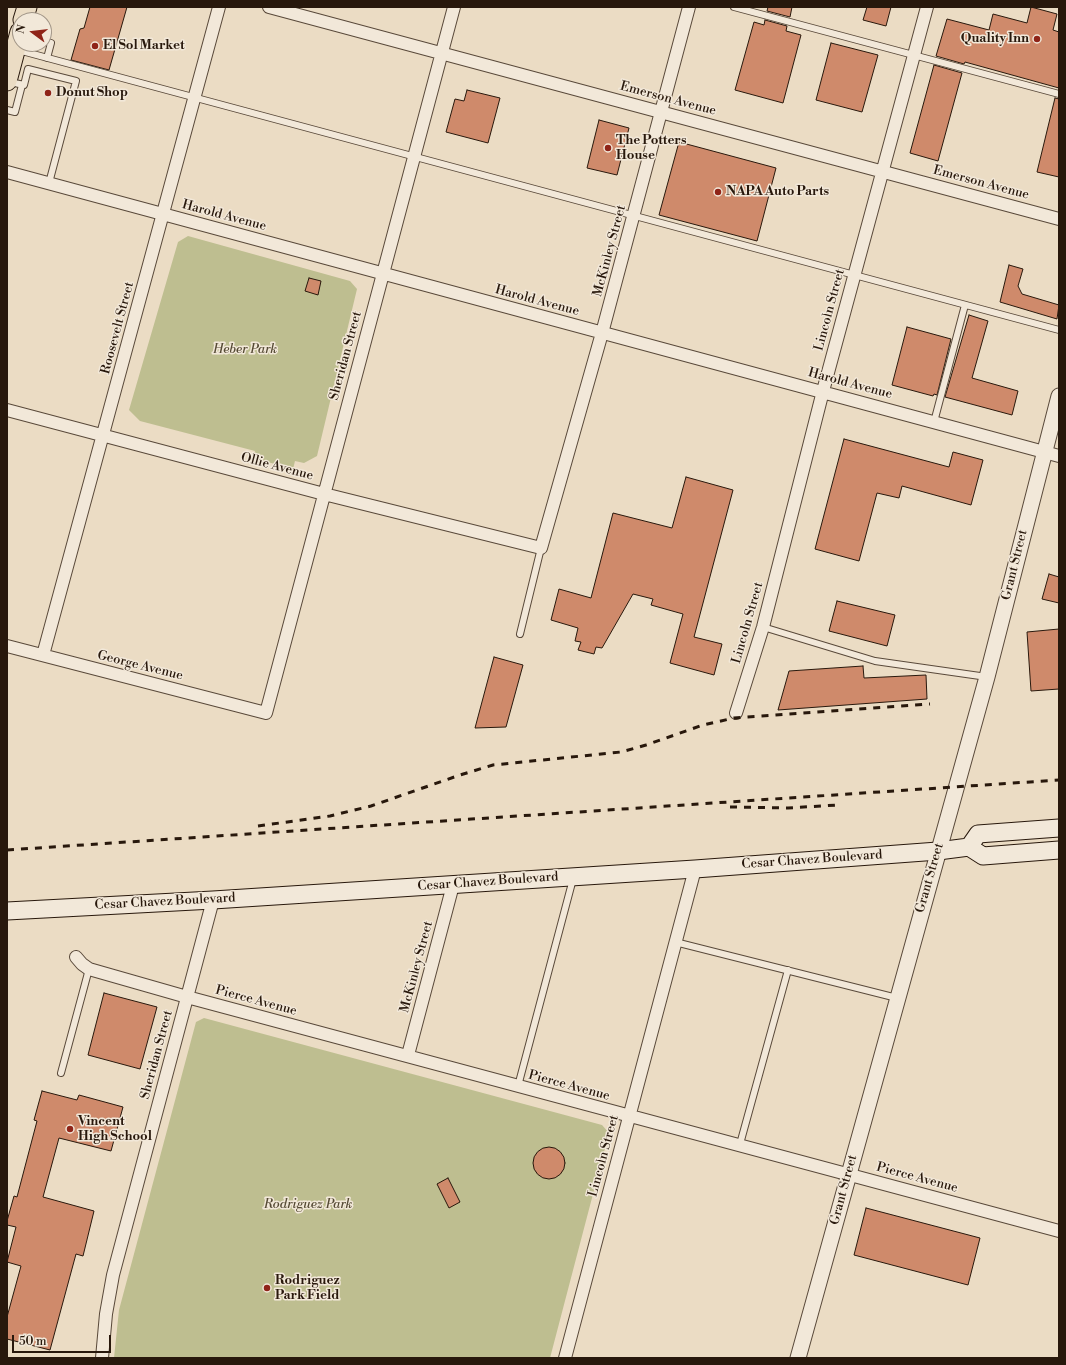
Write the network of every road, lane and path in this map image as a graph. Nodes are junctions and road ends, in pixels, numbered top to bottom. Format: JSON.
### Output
{"nodes":[{"id":1,"x":219,"y":7,"type":"edge"},
{"id":2,"x":269,"y":7,"type":"edge"},
{"id":3,"x":454,"y":7,"type":"edge"},
{"id":4,"x":689,"y":7,"type":"edge"},
{"id":5,"x":734,"y":7,"type":"edge"},
{"id":6,"x":927,"y":7,"type":"edge"},
{"id":7,"x":17,"y":52,"type":"edge"},
{"id":8,"x":40,"y":52,"type":"edge"},
{"id":9,"x":49,"y":52,"type":"edge"},
{"id":10,"x":442,"y":53,"type":"junction"},
{"id":11,"x":914,"y":55,"type":"junction"},
{"id":12,"x":47,"y":58,"type":"junction"},
{"id":13,"x":12,"y":82,"type":"edge"},
{"id":14,"x":1059,"y":94,"type":"edge"},
{"id":15,"x":195,"y":98,"type":"junction"},
{"id":16,"x":7,"y":110,"type":"edge"},
{"id":17,"x":662,"y":111,"type":"junction"},
{"id":18,"x":414,"y":157,"type":"junction"},
{"id":19,"x":882,"y":171,"type":"junction"},
{"id":20,"x":7,"y":172,"type":"edge"},
{"id":21,"x":49,"y":184,"type":"junction"},
{"id":22,"x":164,"y":215,"type":"junction"},
{"id":23,"x":634,"y":216,"type":"junction"},
{"id":24,"x":1059,"y":219,"type":"edge"},
{"id":25,"x":382,"y":273,"type":"junction"},
{"id":26,"x":854,"y":275,"type":"junction"},
{"id":27,"x":965,"y":305,"type":"junction"},
{"id":28,"x":1059,"y":330,"type":"edge"},
{"id":29,"x":602,"y":333,"type":"junction"},
{"id":30,"x":823,"y":391,"type":"junction"},
{"id":31,"x":1059,"y":396,"type":"edge"},
{"id":32,"x":7,"y":410,"type":"edge"},
{"id":33,"x":934,"y":422,"type":"junction"},
{"id":34,"x":104,"y":435,"type":"junction"},
{"id":35,"x":1044,"y":452,"type":"junction"},
{"id":36,"x":1059,"y":456,"type":"edge"},
{"id":37,"x":324,"y":494,"type":"junction"},
{"id":38,"x":541,"y":548,"type":"junction"},
{"id":39,"x":762,"y":627,"type":"junction"},
{"id":40,"x":520,"y":634,"type":"dead end"},
{"id":41,"x":7,"y":646,"type":"edge"},
{"id":42,"x":43,"y":655,"type":"junction"},
{"id":43,"x":986,"y":677,"type":"junction"},
{"id":44,"x":736,"y":712,"type":"dead end"},
{"id":45,"x":266,"y":713,"type":"joint"},
{"id":46,"x":1059,"y":828,"type":"edge"},
{"id":47,"x":969,"y":847,"type":"junction"},
{"id":48,"x":1059,"y":850,"type":"edge"},
{"id":49,"x":938,"y":851,"type":"junction"},
{"id":50,"x":695,"y":869,"type":"junction"},
{"id":51,"x":573,"y":877,"type":"junction"},
{"id":52,"x":452,"y":885,"type":"junction"},
{"id":53,"x":213,"y":900,"type":"junction"},
{"id":54,"x":7,"y":911,"type":"edge"},
{"id":55,"x":676,"y":942,"type":"junction"},
{"id":56,"x":76,"y":957,"type":"dead end"},
{"id":57,"x":90,"y":969,"type":"junction"},
{"id":58,"x":788,"y":970,"type":"junction"},
{"id":59,"x":187,"y":997,"type":"junction"},
{"id":60,"x":897,"y":998,"type":"junction"},
{"id":61,"x":408,"y":1055,"type":"junction"},
{"id":62,"x":61,"y":1073,"type":"dead end"},
{"id":63,"x":518,"y":1086,"type":"junction"},
{"id":64,"x":629,"y":1117,"type":"junction"},
{"id":65,"x":740,"y":1144,"type":"junction"},
{"id":66,"x":848,"y":1174,"type":"junction"},
{"id":67,"x":1059,"y":1231,"type":"edge"},
{"id":68,"x":102,"y":1358,"type":"edge"},
{"id":69,"x":565,"y":1358,"type":"edge"},
{"id":70,"x":798,"y":1358,"type":"edge"}],
"edges":[{"from":1,"to":15,"type":"street","name":"Roosevelt Street"},
{"from":2,"to":10,"type":"street","name":"Emerson Avenue"},
{"from":3,"to":10,"type":"street","name":"Sheridan Street"},
{"from":4,"to":17,"type":"street","name":"McKinley Street"},
{"from":5,"to":11,"type":"lane"},
{"from":6,"to":11,"type":"street","name":"Lincoln Street"},
{"from":7,"to":13,"type":"main road"},
{"from":8,"to":12,"type":"lane"},
{"from":9,"to":12,"type":"lane"},
{"from":10,"to":17,"type":"street","name":"Emerson Avenue"},
{"from":10,"to":18,"type":"street","name":"Sheridan Street"},
{"from":11,"to":14,"type":"lane"},
{"from":11,"to":19,"type":"street","name":"Lincoln Street"},
{"from":12,"to":15,"type":"lane"},
{"from":13,"to":16,"type":"lane"},
{"from":13,"to":21,"type":"lane"},
{"from":15,"to":18,"type":"lane"},
{"from":15,"to":22,"type":"street","name":"Roosevelt Street"},
{"from":17,"to":19,"type":"street","name":"Emerson Avenue"},
{"from":17,"to":23,"type":"street","name":"McKinley Street"},
{"from":18,"to":23,"type":"lane"},
{"from":18,"to":25,"type":"street","name":"Sheridan Street"},
{"from":19,"to":24,"type":"street","name":"Emerson Avenue"},
{"from":19,"to":26,"type":"street","name":"Lincoln Street"},
{"from":20,"to":21,"type":"street","name":"Harold Avenue"},
{"from":21,"to":22,"type":"street","name":"Harold Avenue"},
{"from":22,"to":25,"type":"street","name":"Harold Avenue"},
{"from":22,"to":34,"type":"street","name":"Roosevelt Street"},
{"from":23,"to":26,"type":"lane"},
{"from":23,"to":29,"type":"street","name":"McKinley Street"},
{"from":25,"to":29,"type":"street","name":"Harold Avenue"},
{"from":25,"to":37,"type":"street","name":"Sheridan Street"},
{"from":26,"to":27,"type":"lane"},
{"from":26,"to":30,"type":"street","name":"Lincoln Street"},
{"from":27,"to":28,"type":"lane"},
{"from":27,"to":33,"type":"lane"},
{"from":29,"to":30,"type":"street","name":"Harold Avenue"},
{"from":29,"to":38,"type":"street","name":"McKinley Street"},
{"from":30,"to":33,"type":"street","name":"Harold Avenue"},
{"from":30,"to":39,"type":"street","name":"Lincoln Street"},
{"from":31,"to":35,"type":"street","name":"Grant Street"},
{"from":32,"to":34,"type":"street","name":"Ollie Avenue"},
{"from":33,"to":35,"type":"street","name":"Harold Avenue"},
{"from":34,"to":37,"type":"street","name":"Ollie Avenue"},
{"from":34,"to":42,"type":"street","name":"Roosevelt Street"},
{"from":35,"to":36,"type":"street","name":"Harold Avenue"},
{"from":35,"to":43,"type":"street","name":"Grant Street"},
{"from":37,"to":38,"type":"street","name":"Ollie Avenue"},
{"from":37,"to":45,"type":"street","name":"Sheridan Street"},
{"from":38,"to":40,"type":"lane"},
{"from":39,"to":43,"type":"lane"},
{"from":39,"to":44,"type":"street","name":"Lincoln Street"},
{"from":41,"to":42,"type":"street","name":"George Avenue"},
{"from":42,"to":45,"type":"street","name":"George Avenue"},
{"from":43,"to":49,"type":"street","name":"Grant Street"},
{"from":46,"to":47,"type":"main road"},
{"from":47,"to":48,"type":"main road"},
{"from":47,"to":49,"type":"main road","name":"Cesar Chavez Boulevard"},
{"from":49,"to":50,"type":"main road","name":"Cesar Chavez Boulevard"},
{"from":49,"to":60,"type":"street","name":"Grant Street"},
{"from":50,"to":51,"type":"main road","name":"Cesar Chavez Boulevard"},
{"from":50,"to":55,"type":"street","name":"Lincoln Street"},
{"from":51,"to":52,"type":"main road","name":"Cesar Chavez Boulevard"},
{"from":51,"to":63,"type":"lane"},
{"from":52,"to":53,"type":"main road","name":"Cesar Chavez Boulevard"},
{"from":52,"to":61,"type":"street","name":"McKinley Street"},
{"from":53,"to":54,"type":"main road","name":"Cesar Chavez Boulevard"},
{"from":53,"to":59,"type":"street","name":"Sheridan Street"},
{"from":55,"to":58,"type":"lane"},
{"from":55,"to":64,"type":"street","name":"Lincoln Street"},
{"from":56,"to":57,"type":"street","name":"Pierce Avenue"},
{"from":57,"to":59,"type":"street","name":"Pierce Avenue"},
{"from":57,"to":62,"type":"lane"},
{"from":58,"to":60,"type":"lane"},
{"from":58,"to":65,"type":"lane"},
{"from":59,"to":61,"type":"street","name":"Pierce Avenue"},
{"from":59,"to":68,"type":"street","name":"Sheridan Street"},
{"from":60,"to":66,"type":"street","name":"Grant Street"},
{"from":61,"to":63,"type":"street","name":"Pierce Avenue"},
{"from":63,"to":64,"type":"street","name":"Pierce Avenue"},
{"from":64,"to":65,"type":"street","name":"Pierce Avenue"},
{"from":64,"to":69,"type":"street","name":"Lincoln Street"},
{"from":65,"to":66,"type":"street","name":"Pierce Avenue"},
{"from":66,"to":67,"type":"street","name":"Pierce Avenue"},
{"from":66,"to":70,"type":"street","name":"Grant Street"}]}
